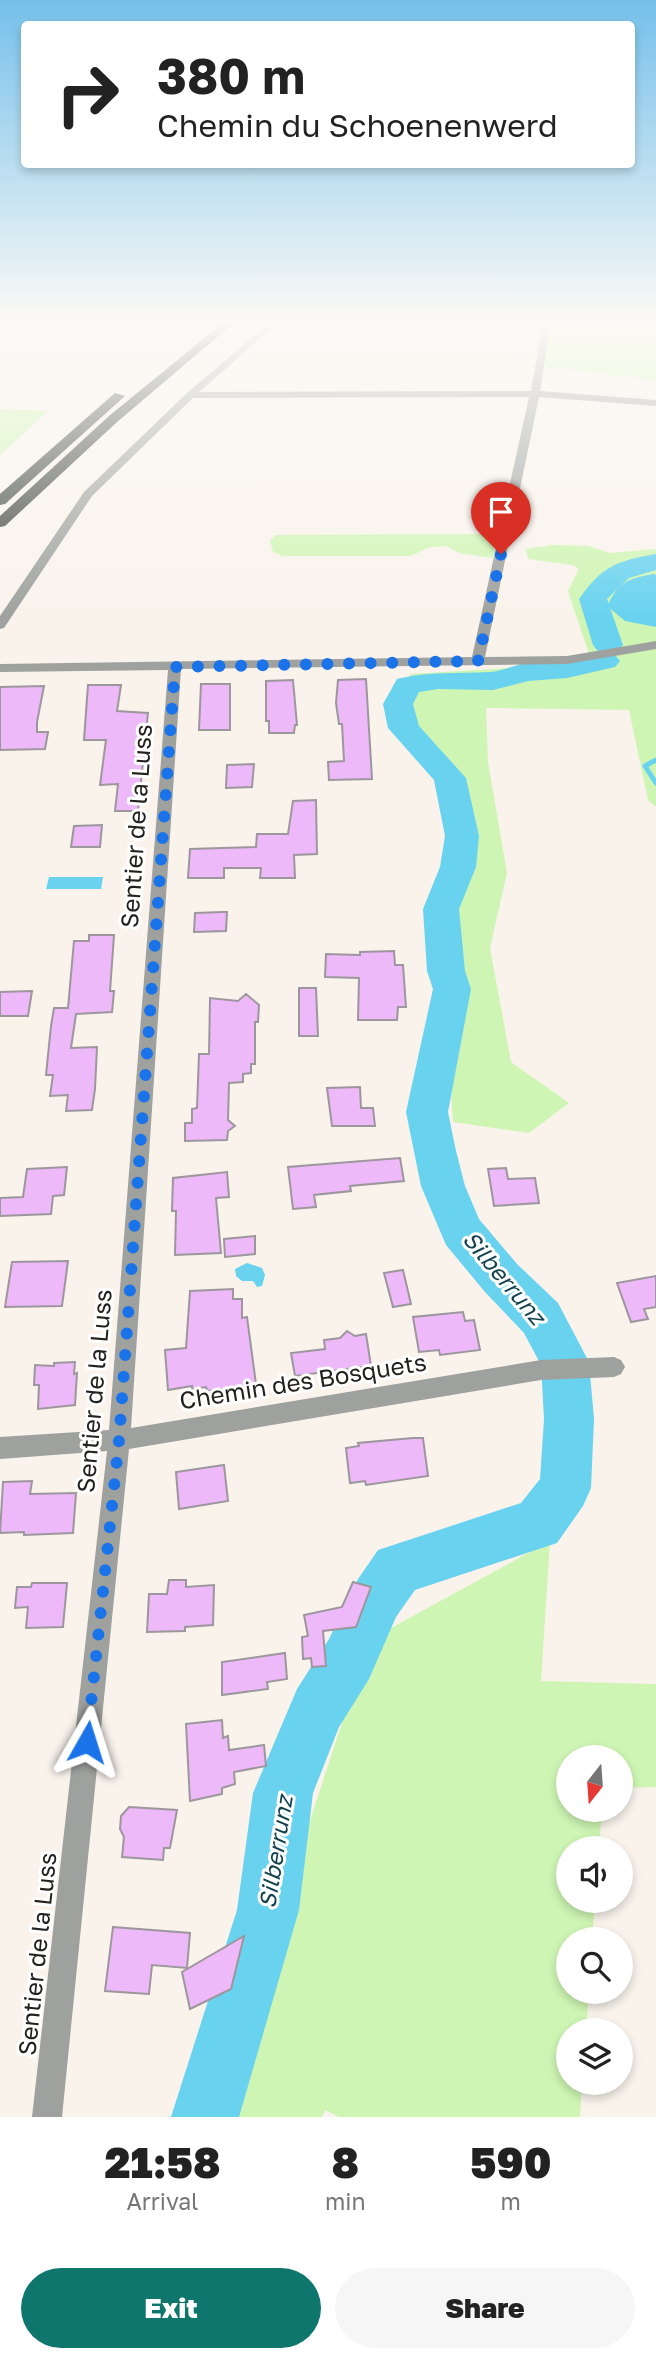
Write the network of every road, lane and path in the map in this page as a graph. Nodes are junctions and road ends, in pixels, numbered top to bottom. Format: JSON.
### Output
{"nodes":[{"id":1,"x":91,"y":421,"type":"edge"},
{"id":2,"x":111,"y":421,"type":"edge"},
{"id":3,"x":163,"y":421,"type":"edge"},
{"id":4,"x":529,"y":421,"type":"edge"},
{"id":5,"x":0,"y":501,"type":"edge"},
{"id":6,"x":0,"y":523,"type":"edge"},
{"id":7,"x":0,"y":625,"type":"edge"},
{"id":8,"x":656,"y":645,"type":"edge"},
{"id":9,"x":478,"y":661,"type":"junction"},
{"id":10,"x":175,"y":667,"type":"junction"},
{"id":11,"x":0,"y":668,"type":"edge"},
{"id":12,"x":605,"y":1367,"type":"dead end"},
{"id":13,"x":119,"y":1440,"type":"junction"},
{"id":14,"x":0,"y":1448,"type":"edge"},
{"id":15,"x":47,"y":2117,"type":"edge"}],
"edges":[{"from":1,"to":5,"type":"highway"},
{"from":2,"to":6,"type":"highway"},
{"from":3,"to":7,"type":"street"},
{"from":4,"to":9,"type":"street"},
{"from":8,"to":9,"type":"street"},
{"from":9,"to":10,"type":"street"},
{"from":10,"to":11,"type":"street"},
{"from":10,"to":13,"type":"street","name":"Sentier de la Luss"},
{"from":12,"to":13,"type":"street","name":"Chemin des Bosquets"},
{"from":13,"to":14,"type":"street","name":"Chemin des Bosquets"},
{"from":13,"to":15,"type":"street","name":"Sentier de la Luss"}]}
